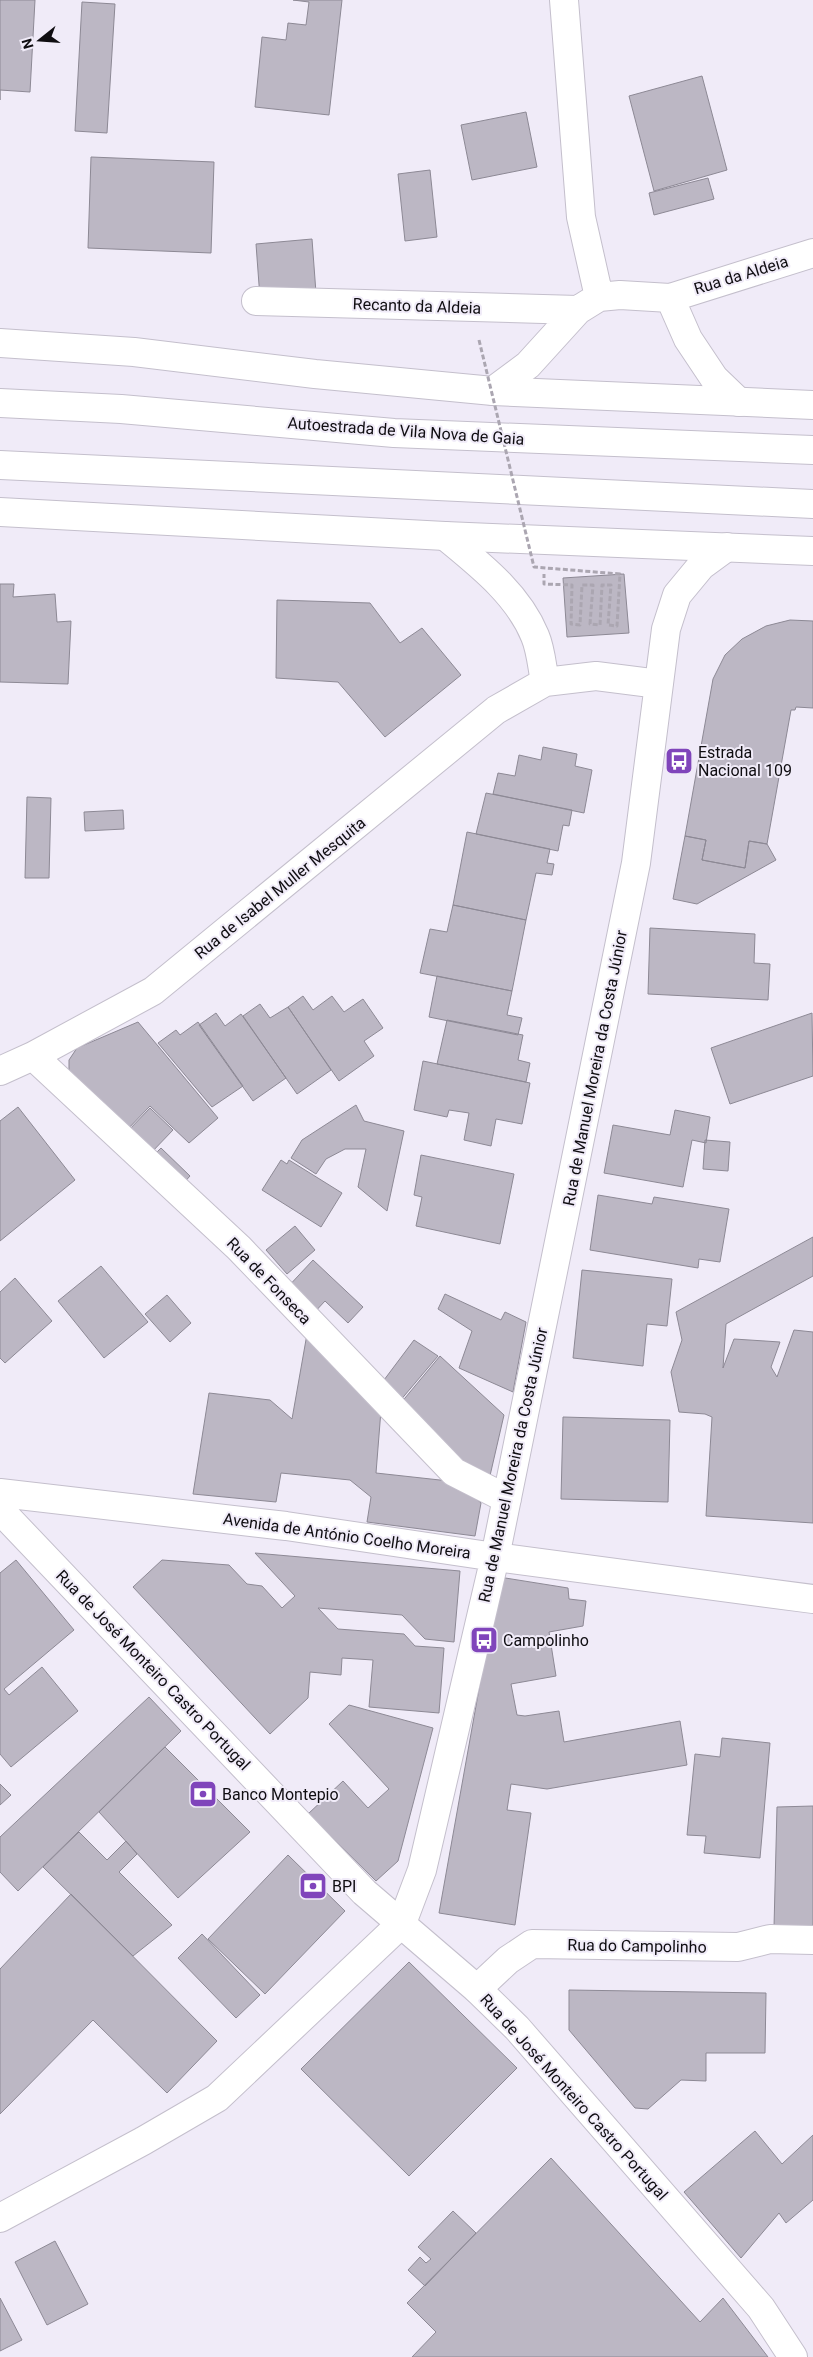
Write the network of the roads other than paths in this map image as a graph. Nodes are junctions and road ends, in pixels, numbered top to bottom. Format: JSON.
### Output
{"nodes":[{"id":1,"x":564,"y":0,"type":"edge"},
{"id":2,"x":813,"y":254,"type":"edge"},
{"id":3,"x":670,"y":298,"type":"junction"},
{"id":4,"x":256,"y":301,"type":"dead end"},
{"id":5,"x":588,"y":304,"type":"junction"},
{"id":6,"x":0,"y":343,"type":"edge"},
{"id":7,"x":493,"y":391,"type":"junction"},
{"id":8,"x":739,"y":402,"type":"junction"},
{"id":9,"x":0,"y":403,"type":"edge"},
{"id":10,"x":813,"y":405,"type":"edge"},
{"id":11,"x":813,"y":450,"type":"edge"},
{"id":12,"x":0,"y":465,"type":"edge"},
{"id":13,"x":813,"y":504,"type":"edge"},
{"id":14,"x":0,"y":512,"type":"edge"},
{"id":15,"x":445,"y":536,"type":"junction"},
{"id":16,"x":727,"y":548,"type":"junction"},
{"id":17,"x":813,"y":551,"type":"edge"},
{"id":18,"x":545,"y":682,"type":"junction"},
{"id":19,"x":660,"y":684,"type":"junction"},
{"id":20,"x":33,"y":1056,"type":"junction"},
{"id":21,"x":0,"y":1071,"type":"edge"},
{"id":22,"x":0,"y":1493,"type":"edge"},
{"id":23,"x":507,"y":1499,"type":"junction"},
{"id":24,"x":0,"y":1510,"type":"edge"},
{"id":25,"x":495,"y":1557,"type":"junction"},
{"id":26,"x":813,"y":1599,"type":"edge"},
{"id":27,"x":402,"y":1923,"type":"junction"},
{"id":28,"x":813,"y":1940,"type":"edge"},
{"id":29,"x":477,"y":1989,"type":"junction"},
{"id":30,"x":0,"y":2218,"type":"edge"},
{"id":31,"x":793,"y":2357,"type":"edge"}],
"edges":[{"from":1,"to":5,"type":"main road"},
{"from":2,"to":3,"type":"main road","name":"Rua da Aldeia"},
{"from":3,"to":5,"type":"main road","name":"Rua da Aldeia"},
{"from":3,"to":8,"type":"main road"},
{"from":4,"to":5,"type":"main road","name":"Recanto da Aldeia"},
{"from":5,"to":7,"type":"main road"},
{"from":6,"to":7,"type":"main road"},
{"from":7,"to":8,"type":"main road"},
{"from":8,"to":10,"type":"main road"},
{"from":9,"to":11,"type":"main road","name":"Autoestrada de Vila Nova de Gaia"},
{"from":12,"to":13,"type":"main road"},
{"from":14,"to":15,"type":"main road"},
{"from":15,"to":16,"type":"main road"},
{"from":15,"to":18,"type":"main road"},
{"from":16,"to":17,"type":"main road"},
{"from":16,"to":19,"type":"main road","name":"Rua de Manuel Moreira da Costa Júnior"},
{"from":18,"to":19,"type":"main road"},
{"from":18,"to":20,"type":"main road","name":"Rua de Isabel Muller Mesquita"},
{"from":19,"to":23,"type":"main road","name":"Rua de Manuel Moreira da Costa Júnior"},
{"from":20,"to":21,"type":"main road","name":"Rua de Isabel Muller Mesquita"},
{"from":20,"to":23,"type":"main road","name":"Rua de Fonseca"},
{"from":22,"to":25,"type":"main road","name":"Avenida de António Coelho Moreira"},
{"from":23,"to":25,"type":"main road","name":"Rua de Manuel Moreira da Costa Júnior"},
{"from":24,"to":27,"type":"main road","name":"Rua de José Monteiro Castro Portugal"},
{"from":25,"to":26,"type":"main road","name":"Avenida de António Coelho Moreira"},
{"from":25,"to":27,"type":"main road","name":"Rua de Manuel Moreira da Costa Júnior"},
{"from":27,"to":29,"type":"main road","name":"Rua de José Monteiro Castro Portugal"},
{"from":27,"to":30,"type":"main road","name":"Rua de Manuel Moreira da Costa Júnior"},
{"from":28,"to":29,"type":"main road","name":"Rua do Campolinho"},
{"from":29,"to":31,"type":"main road","name":"Rua de José Monteiro Castro Portugal"}]}
